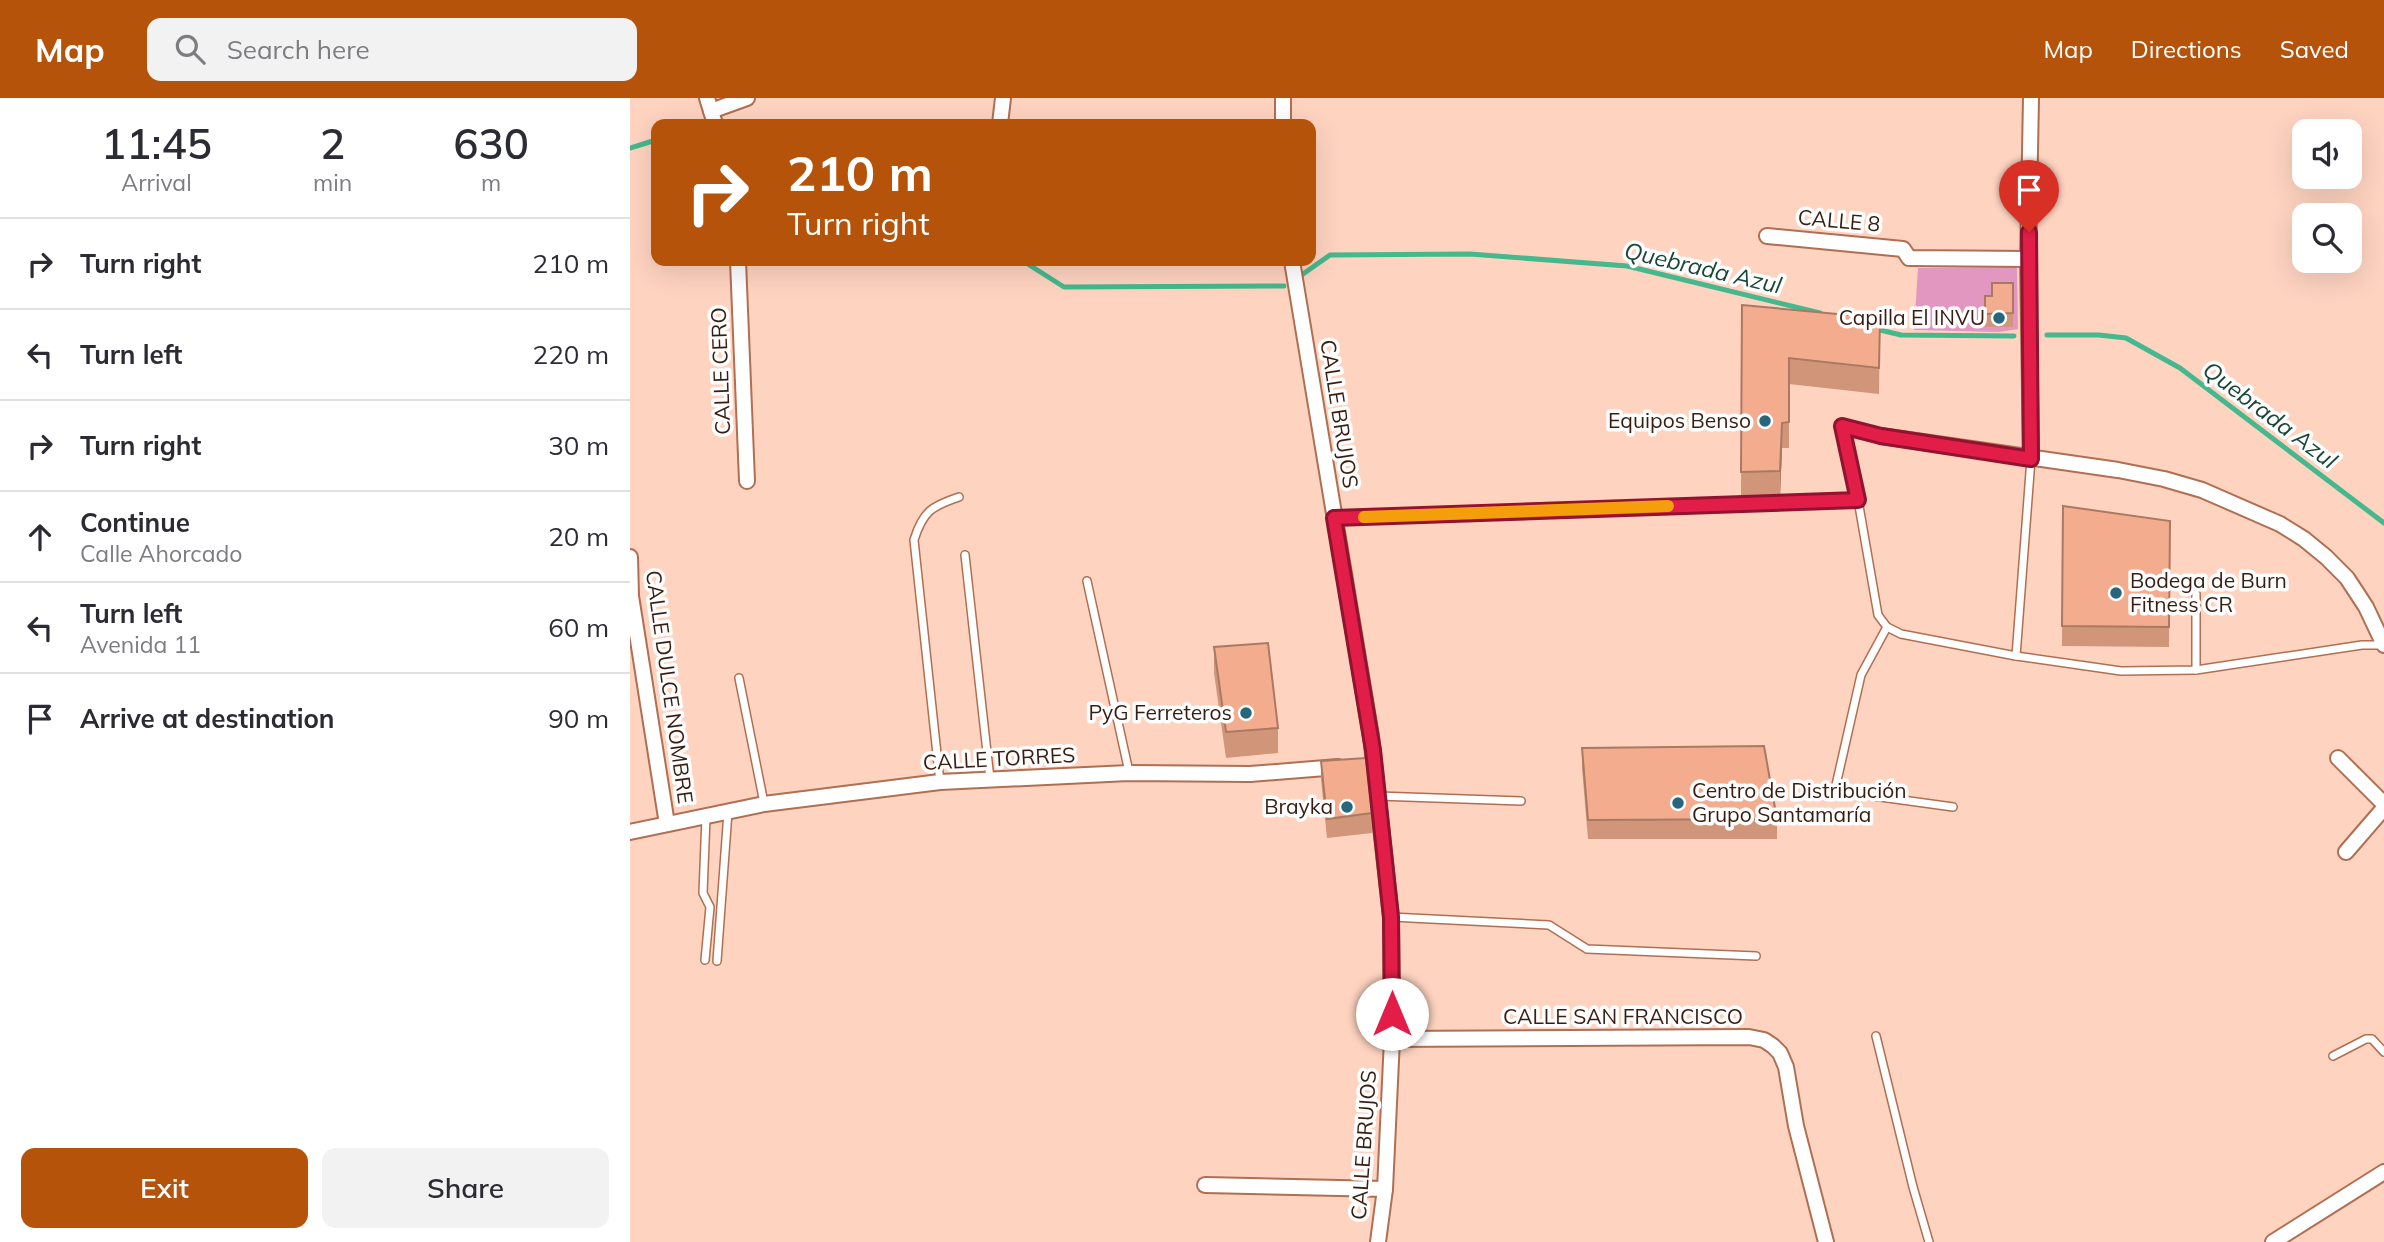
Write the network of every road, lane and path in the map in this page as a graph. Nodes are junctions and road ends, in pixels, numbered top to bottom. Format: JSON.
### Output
{"nodes":[{"id":1,"x":747,"y":98,"type":"edge"},
{"id":2,"x":1003,"y":98,"type":"edge"},
{"id":3,"x":1283,"y":98,"type":"edge"},
{"id":4,"x":2031,"y":98,"type":"edge"},
{"id":5,"x":711,"y":111,"type":"edge"},
{"id":6,"x":1001,"y":119,"type":"edge"},
{"id":7,"x":1283,"y":119,"type":"edge"},
{"id":8,"x":1767,"y":236,"type":"dead end"},
{"id":9,"x":2028,"y":259,"type":"junction"},
{"id":10,"x":738,"y":266,"type":"edge"},
{"id":11,"x":1293,"y":266,"type":"edge"},
{"id":12,"x":1881,"y":436,"type":"joint"},
{"id":13,"x":2031,"y":459,"type":"junction"},
{"id":14,"x":747,"y":481,"type":"dead end"},
{"id":15,"x":960,"y":497,"type":"dead end"},
{"id":16,"x":1858,"y":500,"type":"junction"},
{"id":17,"x":1334,"y":518,"type":"junction"},
{"id":18,"x":965,"y":555,"type":"dead end"},
{"id":19,"x":630,"y":557,"type":"edge"},
{"id":20,"x":1087,"y":581,"type":"dead end"},
{"id":21,"x":2196,"y":594,"type":"dead end"},
{"id":22,"x":1887,"y":627,"type":"junction"},
{"id":23,"x":2384,"y":645,"type":"edge"},
{"id":24,"x":2016,"y":656,"type":"junction"},
{"id":25,"x":2196,"y":670,"type":"junction"},
{"id":26,"x":739,"y":678,"type":"dead end"},
{"id":27,"x":2338,"y":758,"type":"dead end"},
{"id":28,"x":1360,"y":766,"type":"junction"},
{"id":29,"x":1129,"y":773,"type":"junction"},
{"id":30,"x":990,"y":779,"type":"junction"},
{"id":31,"x":940,"y":782,"type":"junction"},
{"id":32,"x":1378,"y":796,"type":"junction"},
{"id":33,"x":1521,"y":801,"type":"dead end"},
{"id":34,"x":764,"y":804,"type":"junction"},
{"id":35,"x":2384,"y":806,"type":"edge"},
{"id":36,"x":1953,"y":807,"type":"dead end"},
{"id":37,"x":728,"y":811,"type":"junction"},
{"id":38,"x":706,"y":816,"type":"junction"},
{"id":39,"x":667,"y":824,"type":"junction"},
{"id":40,"x":630,"y":832,"type":"edge"},
{"id":41,"x":2346,"y":852,"type":"dead end"},
{"id":42,"x":1391,"y":917,"type":"junction"},
{"id":43,"x":1756,"y":956,"type":"dead end"},
{"id":44,"x":705,"y":960,"type":"dead end"},
{"id":45,"x":717,"y":961,"type":"dead end"},
{"id":46,"x":1876,"y":1036,"type":"dead end"},
{"id":47,"x":1392,"y":1039,"type":"junction"},
{"id":48,"x":2384,"y":1052,"type":"edge"},
{"id":49,"x":2333,"y":1056,"type":"dead end"},
{"id":50,"x":2384,"y":1172,"type":"edge"},
{"id":51,"x":1205,"y":1185,"type":"dead end"},
{"id":52,"x":1385,"y":1189,"type":"junction"},
{"id":53,"x":2278,"y":1241,"type":"edge"},
{"id":54,"x":1378,"y":1242,"type":"edge"},
{"id":55,"x":1826,"y":1242,"type":"edge"},
{"id":56,"x":1929,"y":1242,"type":"edge"}],
"edges":[{"from":1,"to":5,"type":"street"},
{"from":2,"to":6,"type":"street"},
{"from":3,"to":7,"type":"street"},
{"from":4,"to":9,"type":"street"},
{"from":8,"to":9,"type":"street","name":"CALLE 8"},
{"from":9,"to":13,"type":"street"},
{"from":10,"to":14,"type":"street","name":"CALLE CERO"},
{"from":11,"to":17,"type":"street","name":"CALLE BRUJOS"},
{"from":12,"to":13,"type":"street"},
{"from":12,"to":16,"type":"lane"},
{"from":13,"to":23,"type":"street"},
{"from":13,"to":24,"type":"lane"},
{"from":15,"to":31,"type":"lane"},
{"from":16,"to":17,"type":"lane"},
{"from":16,"to":22,"type":"lane"},
{"from":17,"to":28,"type":"street","name":"CALLE BRUJOS"},
{"from":18,"to":30,"type":"lane"},
{"from":19,"to":39,"type":"street","name":"CALLE DULCE NOMBRE"},
{"from":20,"to":29,"type":"lane"},
{"from":21,"to":25,"type":"lane"},
{"from":22,"to":24,"type":"lane"},
{"from":22,"to":36,"type":"lane"},
{"from":23,"to":25,"type":"lane"},
{"from":24,"to":25,"type":"lane"},
{"from":26,"to":34,"type":"lane"},
{"from":27,"to":35,"type":"street"},
{"from":28,"to":29,"type":"street","name":"CALLE TORRES"},
{"from":28,"to":32,"type":"street","name":"CALLE BRUJOS"},
{"from":29,"to":30,"type":"street","name":"CALLE TORRES"},
{"from":30,"to":31,"type":"street","name":"CALLE TORRES"},
{"from":31,"to":34,"type":"street","name":"CALLE TORRES"},
{"from":32,"to":33,"type":"lane"},
{"from":32,"to":42,"type":"street","name":"CALLE BRUJOS"},
{"from":34,"to":37,"type":"street","name":"CALLE TORRES"},
{"from":35,"to":41,"type":"street"},
{"from":37,"to":38,"type":"street","name":"CALLE TORRES"},
{"from":37,"to":45,"type":"lane"},
{"from":38,"to":39,"type":"street","name":"CALLE TORRES"},
{"from":38,"to":44,"type":"lane"},
{"from":39,"to":40,"type":"street","name":"CALLE TORRES"},
{"from":42,"to":43,"type":"lane"},
{"from":42,"to":47,"type":"street","name":"CALLE BRUJOS"},
{"from":46,"to":56,"type":"lane"},
{"from":47,"to":52,"type":"street","name":"CALLE BRUJOS"},
{"from":47,"to":55,"type":"street","name":"CALLE SAN FRANCISCO"},
{"from":48,"to":49,"type":"lane"},
{"from":50,"to":53,"type":"street"},
{"from":51,"to":52,"type":"street"},
{"from":52,"to":54,"type":"street","name":"CALLE BRUJOS"}]}
